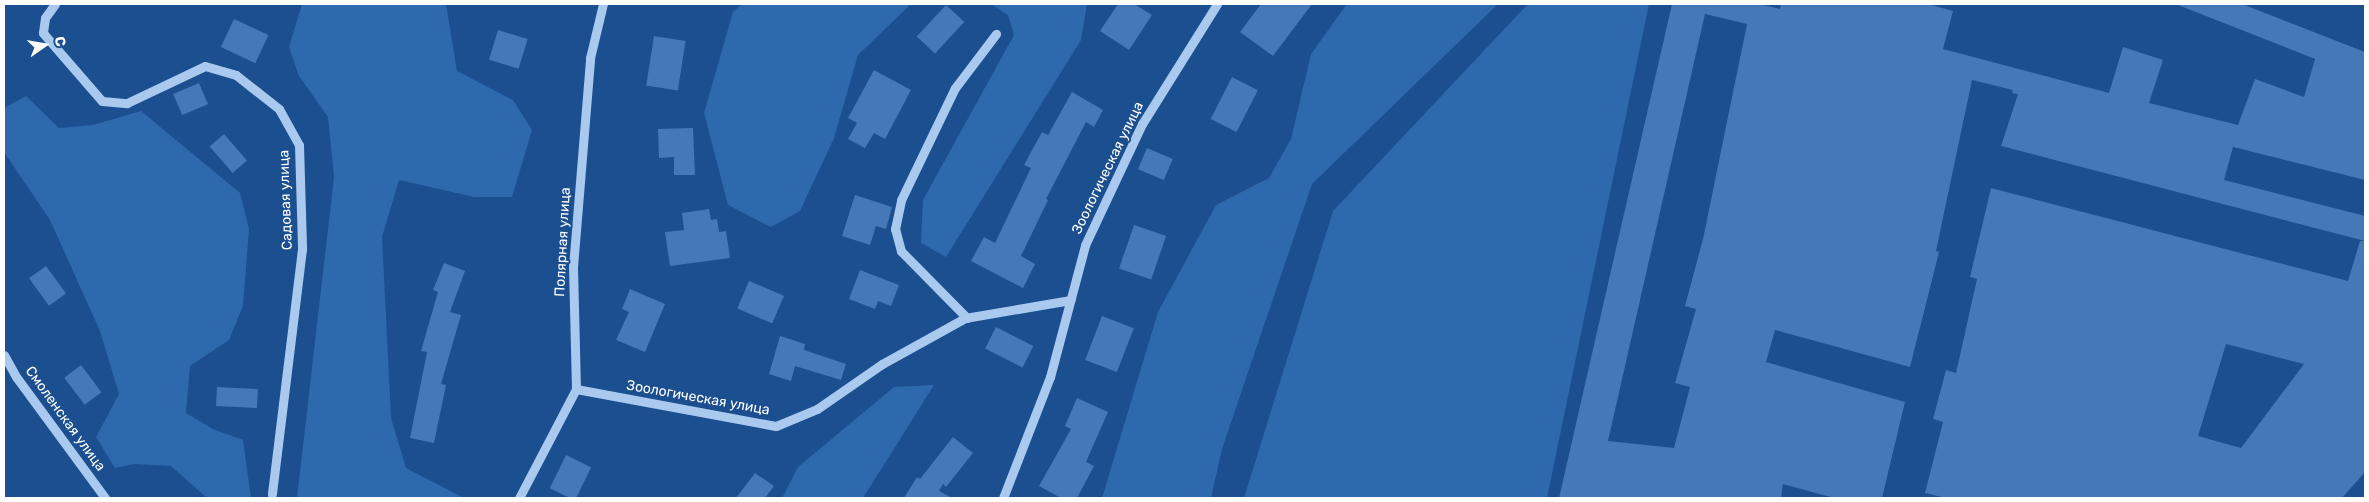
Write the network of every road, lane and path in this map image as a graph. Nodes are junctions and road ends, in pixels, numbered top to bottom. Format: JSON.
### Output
{"nodes":[{"id":1,"x":54,"y":4,"type":"edge"},
{"id":2,"x":603,"y":4,"type":"edge"},
{"id":3,"x":1217,"y":4,"type":"edge"},
{"id":4,"x":996,"y":34,"type":"dead end"},
{"id":5,"x":1070,"y":300,"type":"junction"},
{"id":6,"x":966,"y":318,"type":"junction"},
{"id":7,"x":4,"y":354,"type":"edge"},
{"id":8,"x":576,"y":390,"type":"junction"},
{"id":9,"x":272,"y":494,"type":"dead end"},
{"id":10,"x":105,"y":498,"type":"edge"},
{"id":11,"x":518,"y":498,"type":"edge"},
{"id":12,"x":1003,"y":498,"type":"edge"}],
"edges":[{"from":1,"to":9,"type":"street","name":"Садовая улица"},
{"from":2,"to":8,"type":"street","name":"Полярная улица"},
{"from":3,"to":5,"type":"street","name":"Зоологическая улица"},
{"from":4,"to":6,"type":"street"},
{"from":5,"to":6,"type":"street","name":"Зоологическая улица"},
{"from":5,"to":12,"type":"street","name":"Зоологическая улица"},
{"from":6,"to":8,"type":"street","name":"Зоологическая улица"},
{"from":7,"to":10,"type":"street","name":"Смоленская улица"},
{"from":8,"to":11,"type":"street","name":"Полярная улица"}]}
